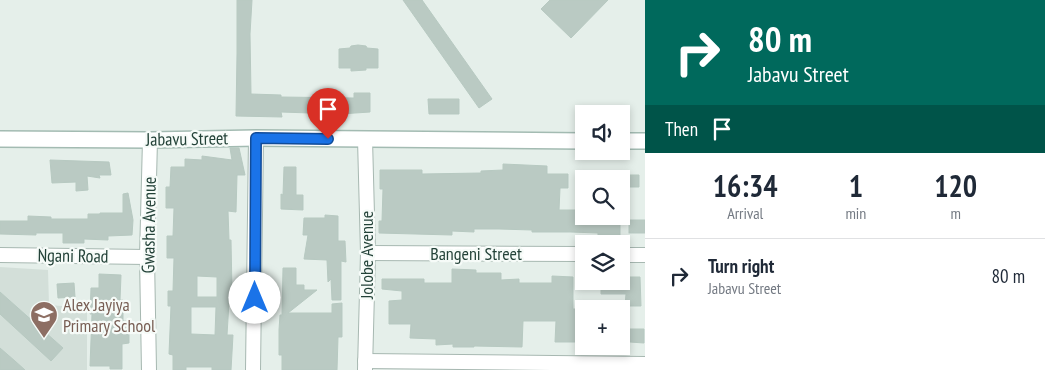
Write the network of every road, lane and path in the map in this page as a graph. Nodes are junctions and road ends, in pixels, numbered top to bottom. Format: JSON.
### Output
{"nodes":[{"id":1,"x":256,"y":138,"type":"junction"},
{"id":2,"x":0,"y":139,"type":"edge"},
{"id":3,"x":150,"y":140,"type":"junction"},
{"id":4,"x":365,"y":140,"type":"junction"},
{"id":5,"x":575,"y":141,"type":"edge"},
{"id":6,"x":630,"y":141,"type":"edge"},
{"id":7,"x":645,"y":141,"type":"edge"},
{"id":8,"x":368,"y":254,"type":"junction"},
{"id":9,"x":575,"y":254,"type":"edge"},
{"id":10,"x":0,"y":255,"type":"edge"},
{"id":11,"x":630,"y":255,"type":"edge"},
{"id":12,"x":645,"y":255,"type":"edge"},
{"id":13,"x":147,"y":257,"type":"junction"},
{"id":14,"x":645,"y":364,"type":"edge"},
{"id":15,"x":365,"y":365,"type":"edge"},
{"id":16,"x":149,"y":370,"type":"edge"},
{"id":17,"x":253,"y":370,"type":"edge"}],
"edges":[{"from":1,"to":3,"type":"street","name":"Jabavu Street"},
{"from":1,"to":4,"type":"street","name":"Jabavu Street"},
{"from":1,"to":17,"type":"street"},
{"from":2,"to":3,"type":"street","name":"Jabavu Street"},
{"from":3,"to":13,"type":"street","name":"Gwasha Avenue"},
{"from":4,"to":5,"type":"street","name":"Jabavu Street"},
{"from":4,"to":8,"type":"street","name":"Jolobe Avenue"},
{"from":6,"to":7,"type":"street"},
{"from":8,"to":9,"type":"street","name":"Bangeni Street"},
{"from":8,"to":15,"type":"street","name":"Jolobe Avenue"},
{"from":10,"to":13,"type":"street","name":"Ngani Road"},
{"from":11,"to":12,"type":"street"},
{"from":13,"to":16,"type":"street","name":"Gwasha Avenue"},
{"from":14,"to":15,"type":"street"}]}
